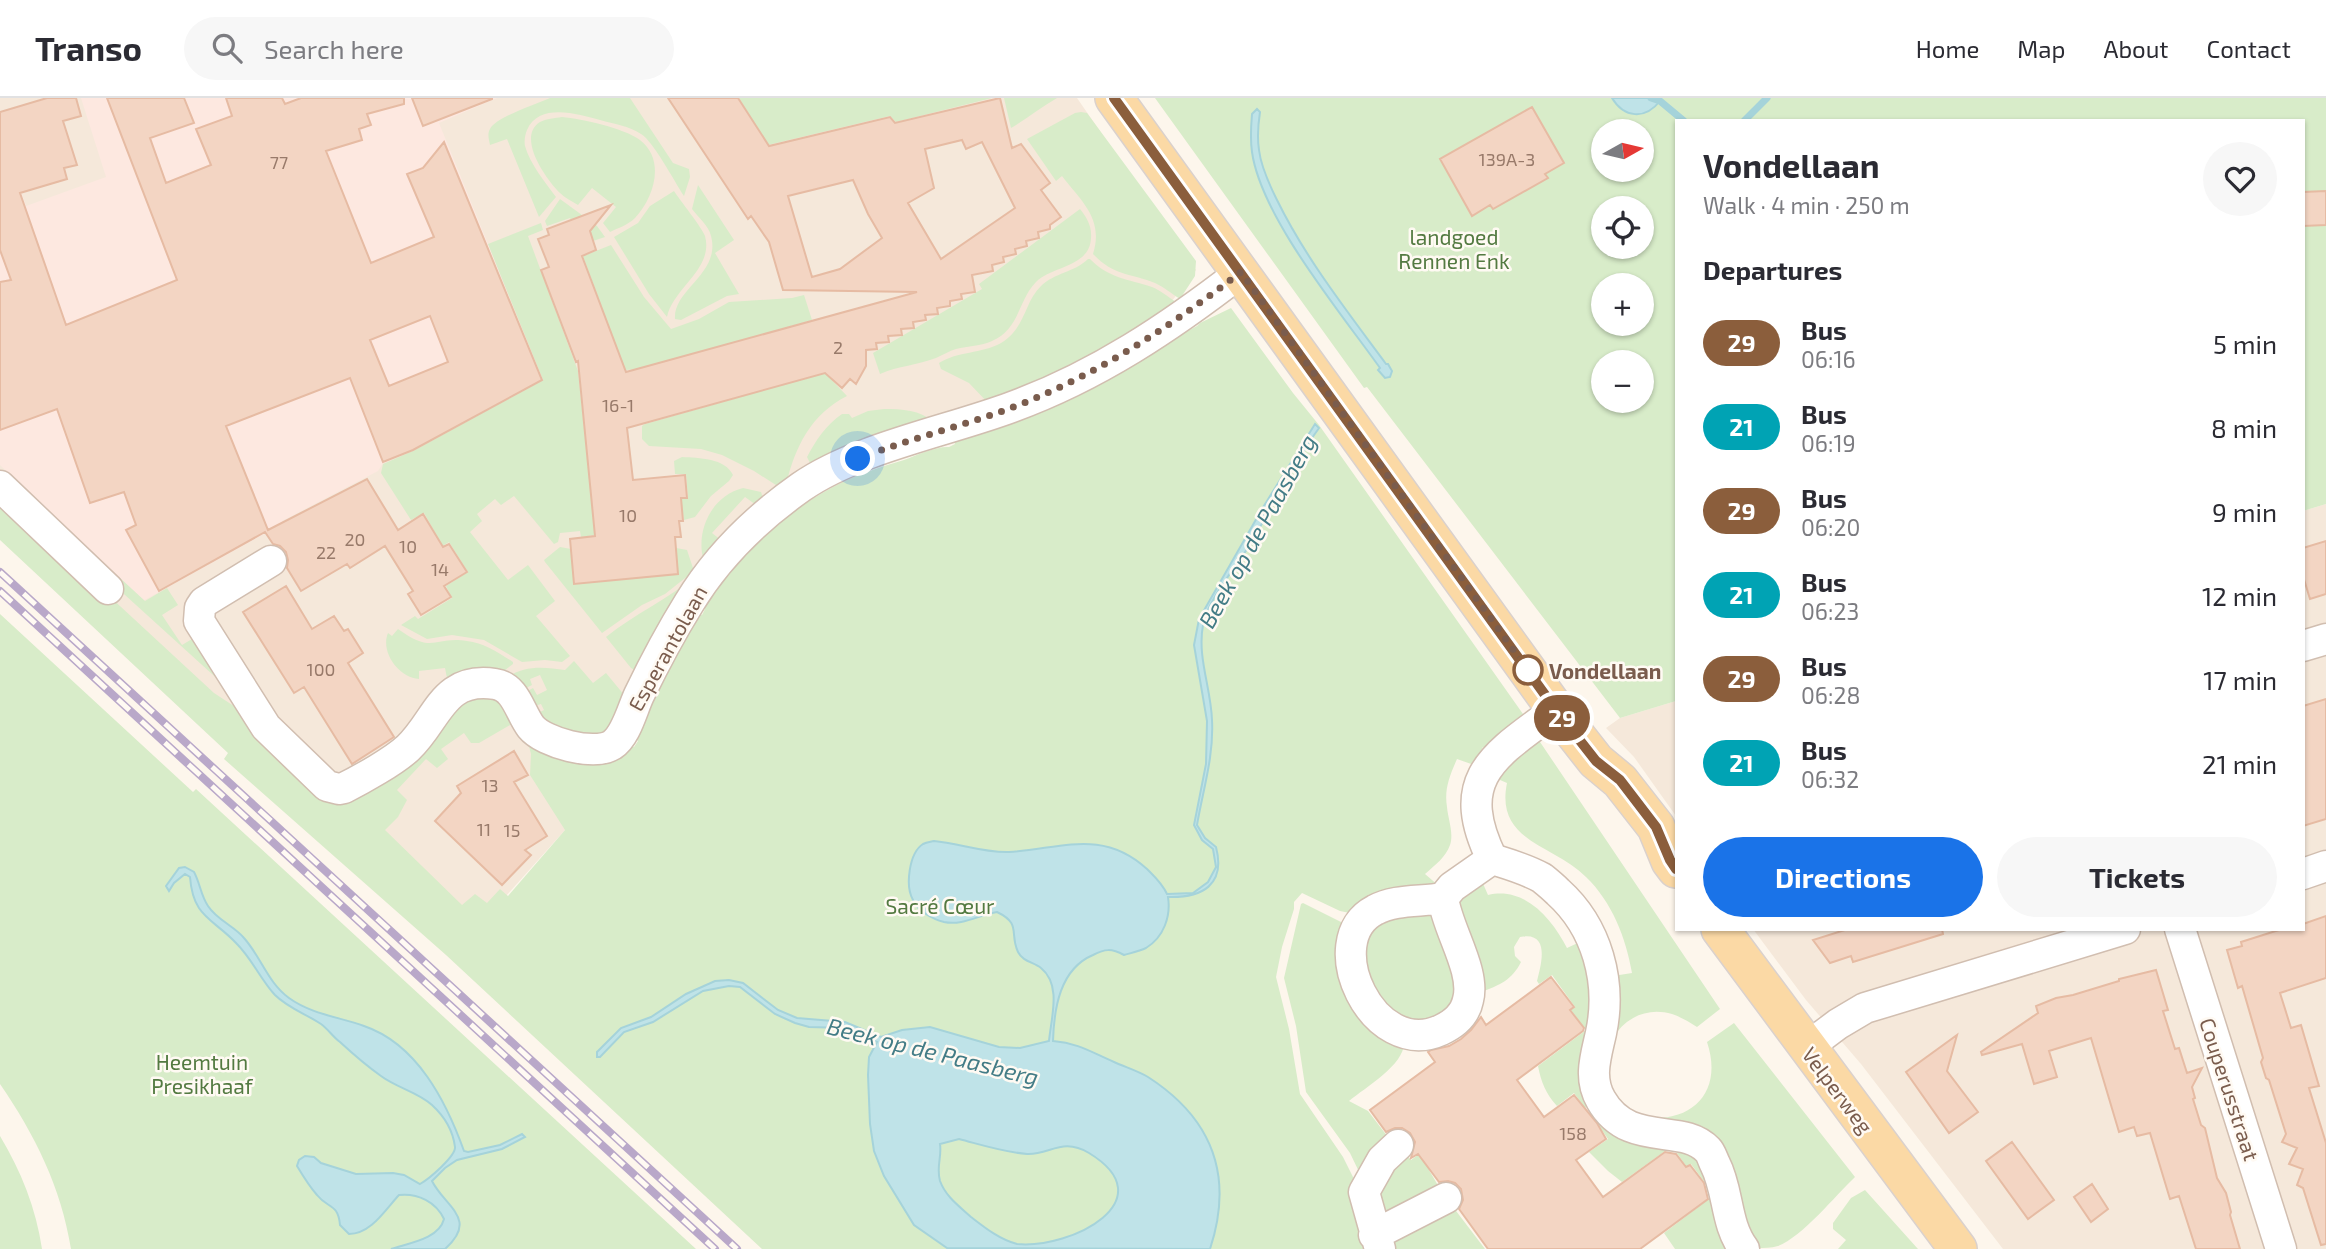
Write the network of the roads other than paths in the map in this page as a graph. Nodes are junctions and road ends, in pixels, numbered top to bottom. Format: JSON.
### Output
{"nodes":[{"id":1,"x":1114,"y":98,"type":"edge"},
{"id":2,"x":1241,"y":272,"type":"junction"},
{"id":3,"x":0,"y":486,"type":"edge"},
{"id":4,"x":271,"y":561,"type":"dead end"},
{"id":5,"x":108,"y":589,"type":"dead end"},
{"id":6,"x":2326,"y":639,"type":"edge"},
{"id":7,"x":2305,"y":645,"type":"edge"},
{"id":8,"x":1556,"y":710,"type":"junction"},
{"id":9,"x":1492,"y":859,"type":"junction"},
{"id":10,"x":1674,"y":862,"type":"edge"},
{"id":11,"x":2326,"y":866,"type":"edge"},
{"id":12,"x":2305,"y":873,"type":"edge"},
{"id":13,"x":1443,"y":898,"type":"junction"},
{"id":14,"x":1721,"y":931,"type":"edge"},
{"id":15,"x":2118,"y":931,"type":"edge"},
{"id":16,"x":2181,"y":931,"type":"edge"},
{"id":17,"x":1806,"y":1048,"type":"junction"},
{"id":18,"x":1398,"y":1145,"type":"dead end"},
{"id":19,"x":1446,"y":1198,"type":"dead end"},
{"id":20,"x":1377,"y":1242,"type":"edge"},
{"id":21,"x":1744,"y":1249,"type":"edge"},
{"id":22,"x":1958,"y":1249,"type":"edge"},
{"id":23,"x":2281,"y":1249,"type":"edge"}],
"edges":[{"from":1,"to":2,"type":"main road"},
{"from":2,"to":4,"type":"street","name":"Esperantolaan"},
{"from":2,"to":8,"type":"main road"},
{"from":3,"to":5,"type":"street"},
{"from":6,"to":7,"type":"street"},
{"from":8,"to":9,"type":"street"},
{"from":8,"to":10,"type":"main road"},
{"from":9,"to":13,"type":"street"},
{"from":9,"to":21,"type":"street"},
{"from":11,"to":12,"type":"street"},
{"from":13,"to":13,"type":"street"},
{"from":14,"to":17,"type":"main road","name":"Velperweg"},
{"from":15,"to":17,"type":"street"},
{"from":16,"to":23,"type":"street","name":"Couperusstraat"},
{"from":17,"to":22,"type":"main road","name":"Velperweg"},
{"from":18,"to":20,"type":"street"},
{"from":19,"to":20,"type":"street"}]}
